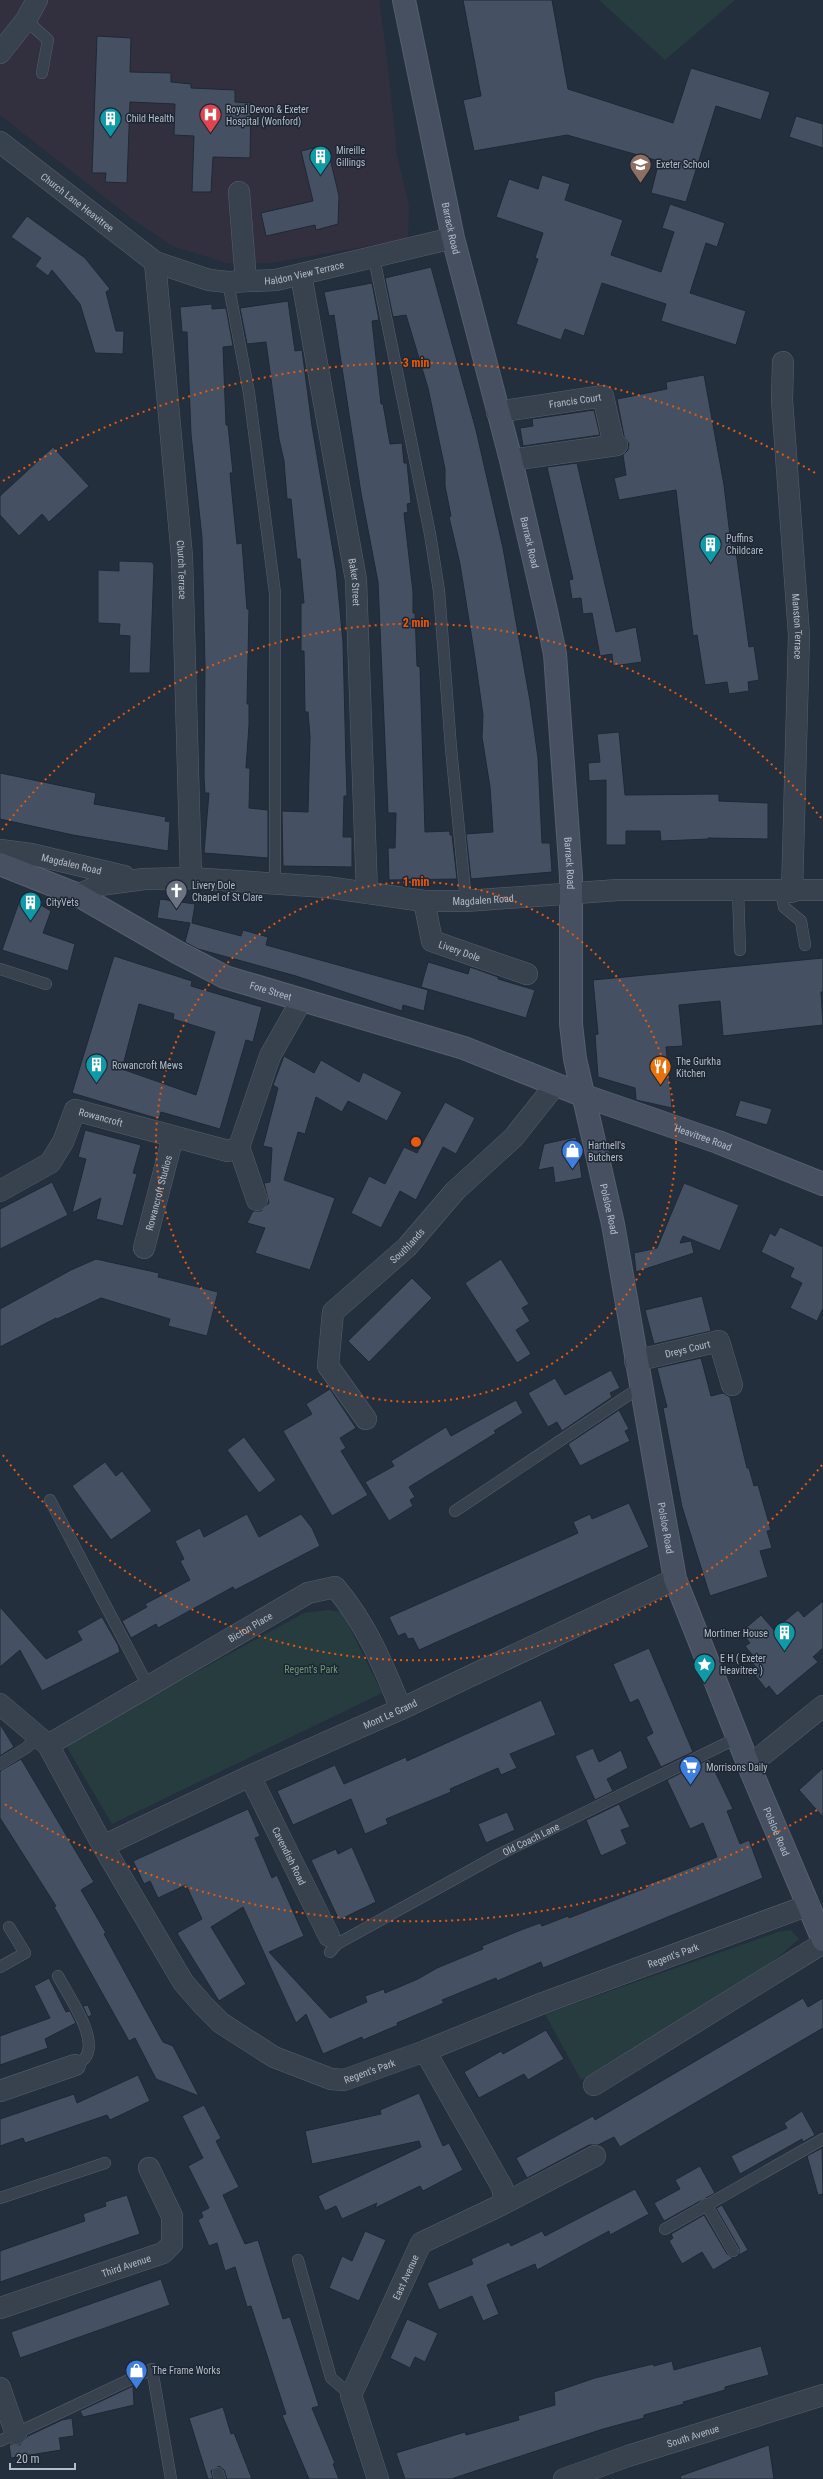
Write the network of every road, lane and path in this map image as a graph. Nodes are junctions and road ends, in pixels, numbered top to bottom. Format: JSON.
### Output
{"nodes":[{"id":1,"x":37,"y":0,"type":"edge"},
{"id":2,"x":404,"y":0,"type":"edge"},
{"id":3,"x":26,"y":20,"type":"junction"},
{"id":4,"x":0,"y":53,"type":"edge"},
{"id":5,"x":42,"y":72,"type":"dead end"},
{"id":6,"x":0,"y":142,"type":"edge"},
{"id":7,"x":238,"y":192,"type":"dead end"},
{"id":8,"x":453,"y":238,"type":"junction"},
{"id":9,"x":374,"y":258,"type":"junction"},
{"id":10,"x":155,"y":262,"type":"junction"},
{"id":11,"x":301,"y":275,"type":"junction"},
{"id":12,"x":237,"y":282,"type":"junction"},
{"id":13,"x":783,"y":362,"type":"dead end"},
{"id":14,"x":497,"y":412,"type":"junction"},
{"id":15,"x":510,"y":460,"type":"junction"},
{"id":16,"x":0,"y":850,"type":"edge"},
{"id":17,"x":0,"y":864,"type":"edge"},
{"id":18,"x":191,"y":878,"type":"junction"},
{"id":19,"x":144,"y":879,"type":"junction"},
{"id":20,"x":275,"y":882,"type":"junction"},
{"id":21,"x":823,"y":890,"type":"edge"},
{"id":22,"x":738,"y":891,"type":"junction"},
{"id":23,"x":572,"y":892,"type":"junction"},
{"id":24,"x":787,"y":892,"type":"junction"},
{"id":25,"x":367,"y":893,"type":"junction"},
{"id":26,"x":78,"y":895,"type":"junction"},
{"id":27,"x":424,"y":901,"type":"junction"},
{"id":28,"x":466,"y":901,"type":"junction"},
{"id":29,"x":805,"y":945,"type":"dead end"},
{"id":30,"x":740,"y":950,"type":"dead end"},
{"id":31,"x":0,"y":970,"type":"edge"},
{"id":32,"x":527,"y":974,"type":"dead end"},
{"id":33,"x":46,"y":984,"type":"dead end"},
{"id":34,"x":300,"y":1001,"type":"junction"},
{"id":35,"x":556,"y":1084,"type":"junction"},
{"id":36,"x":582,"y":1095,"type":"junction"},
{"id":37,"x":173,"y":1138,"type":"junction"},
{"id":38,"x":239,"y":1147,"type":"junction"},
{"id":39,"x":823,"y":1184,"type":"edge"},
{"id":40,"x":0,"y":1191,"type":"edge"},
{"id":41,"x":257,"y":1200,"type":"dead end"},
{"id":42,"x":144,"y":1248,"type":"dead end"},
{"id":43,"x":635,"y":1361,"type":"junction"},
{"id":44,"x":732,"y":1385,"type":"dead end"},
{"id":45,"x":642,"y":1386,"type":"junction"},
{"id":46,"x":366,"y":1419,"type":"dead end"},
{"id":47,"x":50,"y":1500,"type":"dead end"},
{"id":48,"x":455,"y":1511,"type":"dead end"},
{"id":49,"x":675,"y":1579,"type":"junction"},
{"id":50,"x":148,"y":1686,"type":"junction"},
{"id":51,"x":0,"y":1704,"type":"edge"},
{"id":52,"x":823,"y":1706,"type":"edge"},
{"id":53,"x":401,"y":1709,"type":"junction"},
{"id":54,"x":739,"y":1737,"type":"junction"},
{"id":55,"x":44,"y":1741,"type":"junction"},
{"id":56,"x":0,"y":1764,"type":"edge"},
{"id":57,"x":749,"y":1766,"type":"junction"},
{"id":58,"x":250,"y":1776,"type":"junction"},
{"id":59,"x":103,"y":1846,"type":"junction"},
{"id":60,"x":809,"y":1905,"type":"junction"},
{"id":61,"x":9,"y":1927,"type":"dead end"},
{"id":62,"x":823,"y":1941,"type":"edge"},
{"id":63,"x":330,"y":1944,"type":"joint"},
{"id":64,"x":0,"y":1967,"type":"edge"},
{"id":65,"x":58,"y":1976,"type":"dead end"},
{"id":66,"x":425,"y":2051,"type":"junction"},
{"id":67,"x":75,"y":2065,"type":"joint"},
{"id":68,"x":594,"y":2085,"type":"dead end"},
{"id":69,"x":0,"y":2091,"type":"edge"},
{"id":70,"x":823,"y":2138,"type":"edge"},
{"id":71,"x":595,"y":2156,"type":"dead end"},
{"id":72,"x":105,"y":2164,"type":"dead end"},
{"id":73,"x":149,"y":2168,"type":"dead end"},
{"id":74,"x":0,"y":2198,"type":"edge"},
{"id":75,"x":505,"y":2202,"type":"junction"},
{"id":76,"x":706,"y":2204,"type":"junction"},
{"id":77,"x":665,"y":2229,"type":"dead end"},
{"id":78,"x":733,"y":2251,"type":"dead end"},
{"id":79,"x":298,"y":2260,"type":"dead end"},
{"id":80,"x":0,"y":2308,"type":"edge"},
{"id":81,"x":0,"y":2388,"type":"edge"},
{"id":82,"x":351,"y":2395,"type":"junction"},
{"id":83,"x":823,"y":2395,"type":"edge"},
{"id":84,"x":8,"y":2437,"type":"edge"},
{"id":85,"x":171,"y":2479,"type":"edge"},
{"id":86,"x":378,"y":2479,"type":"edge"},
{"id":87,"x":564,"y":2479,"type":"edge"}],
"edges":[{"from":1,"to":3,"type":"street"},
{"from":2,"to":8,"type":"street","name":"Barrack Road"},
{"from":3,"to":4,"type":"street"},
{"from":3,"to":5,"type":"lane"},
{"from":6,"to":10,"type":"street","name":"Church Lane Heavitree"},
{"from":7,"to":12,"type":"street"},
{"from":8,"to":9,"type":"street","name":"Haldon View Terrace"},
{"from":8,"to":14,"type":"street","name":"Barrack Road"},
{"from":9,"to":11,"type":"street","name":"Haldon View Terrace"},
{"from":9,"to":28,"type":"lane"},
{"from":10,"to":12,"type":"street","name":"Haldon View Terrace"},
{"from":10,"to":18,"type":"street","name":"Church Terrace"},
{"from":11,"to":12,"type":"street","name":"Haldon View Terrace"},
{"from":11,"to":25,"type":"street","name":"Baker Street"},
{"from":12,"to":20,"type":"lane"},
{"from":13,"to":24,"type":"street","name":"Manston Terrace"},
{"from":14,"to":15,"type":"street","name":"Barrack Road"},
{"from":14,"to":15,"type":"street","name":"Francis Court"},
{"from":15,"to":23,"type":"street","name":"Barrack Road"},
{"from":16,"to":19,"type":"street","name":"Magdalen Road"},
{"from":17,"to":26,"type":"street","name":"Fore Street"},
{"from":18,"to":19,"type":"street","name":"Magdalen Road"},
{"from":18,"to":20,"type":"street","name":"Magdalen Road"},
{"from":19,"to":26,"type":"street","name":"Magdalen Road"},
{"from":20,"to":25,"type":"street","name":"Magdalen Road"},
{"from":21,"to":24,"type":"street","name":"Magdalen Road"},
{"from":22,"to":23,"type":"street","name":"Magdalen Road"},
{"from":22,"to":24,"type":"street","name":"Magdalen Road"},
{"from":22,"to":30,"type":"lane"},
{"from":23,"to":28,"type":"street","name":"Magdalen Road"},
{"from":23,"to":36,"type":"street","name":"Barrack Road"},
{"from":24,"to":29,"type":"lane"},
{"from":25,"to":27,"type":"street","name":"Magdalen Road"},
{"from":26,"to":34,"type":"street","name":"Fore Street"},
{"from":27,"to":28,"type":"street","name":"Magdalen Road"},
{"from":27,"to":32,"type":"street","name":"Livery Dole"},
{"from":31,"to":33,"type":"lane"},
{"from":34,"to":35,"type":"street","name":"Fore Street"},
{"from":34,"to":38,"type":"street"},
{"from":35,"to":36,"type":"street","name":"Fore Street"},
{"from":35,"to":46,"type":"street","name":"Southlands"},
{"from":36,"to":39,"type":"street","name":"Heavitree Road"},
{"from":36,"to":43,"type":"street","name":"Polsloe Road"},
{"from":37,"to":38,"type":"street","name":"Rowancroft"},
{"from":37,"to":40,"type":"street","name":"Rowancroft"},
{"from":37,"to":42,"type":"street","name":"Rowancroft Studios"},
{"from":38,"to":41,"type":"street"},
{"from":43,"to":44,"type":"street","name":"Dreys Court"},
{"from":43,"to":45,"type":"street","name":"Polsloe Road"},
{"from":45,"to":48,"type":"lane"},
{"from":45,"to":49,"type":"street","name":"Polsloe Road"},
{"from":47,"to":50,"type":"lane"},
{"from":49,"to":53,"type":"street","name":"Mont Le Grand"},
{"from":49,"to":54,"type":"street","name":"Polsloe Road"},
{"from":50,"to":53,"type":"street","name":"Bicton Place"},
{"from":50,"to":55,"type":"street","name":"Bicton Place"},
{"from":51,"to":55,"type":"street"},
{"from":52,"to":57,"type":"street"},
{"from":53,"to":58,"type":"street","name":"Mont Le Grand"},
{"from":54,"to":57,"type":"street","name":"Polsloe Road"},
{"from":54,"to":63,"type":"lane","name":"Old Coach Lane"},
{"from":55,"to":56,"type":"lane"},
{"from":55,"to":59,"type":"street","name":"Regent's Park"},
{"from":57,"to":60,"type":"street","name":"Polsloe Road"},
{"from":58,"to":59,"type":"street","name":"Mont Le Grand"},
{"from":58,"to":63,"type":"street","name":"Cavendish Road"},
{"from":59,"to":66,"type":"street","name":"Regent's Park"},
{"from":60,"to":62,"type":"street","name":"Polsloe Road"},
{"from":60,"to":66,"type":"street","name":"Regent's Park"},
{"from":61,"to":64,"type":"lane"},
{"from":62,"to":68,"type":"street"},
{"from":65,"to":67,"type":"lane"},
{"from":66,"to":75,"type":"street"},
{"from":67,"to":69,"type":"street"},
{"from":70,"to":76,"type":"lane"},
{"from":71,"to":75,"type":"street","name":"East Avenue"},
{"from":72,"to":74,"type":"lane"},
{"from":73,"to":80,"type":"street","name":"Third Avenue"},
{"from":75,"to":82,"type":"street","name":"East Avenue"},
{"from":76,"to":77,"type":"lane"},
{"from":76,"to":78,"type":"lane"},
{"from":79,"to":82,"type":"lane"},
{"from":81,"to":84,"type":"street"},
{"from":82,"to":86,"type":"street"},
{"from":83,"to":87,"type":"street","name":"South Avenue"},
{"from":84,"to":85,"type":"lane"}]}
